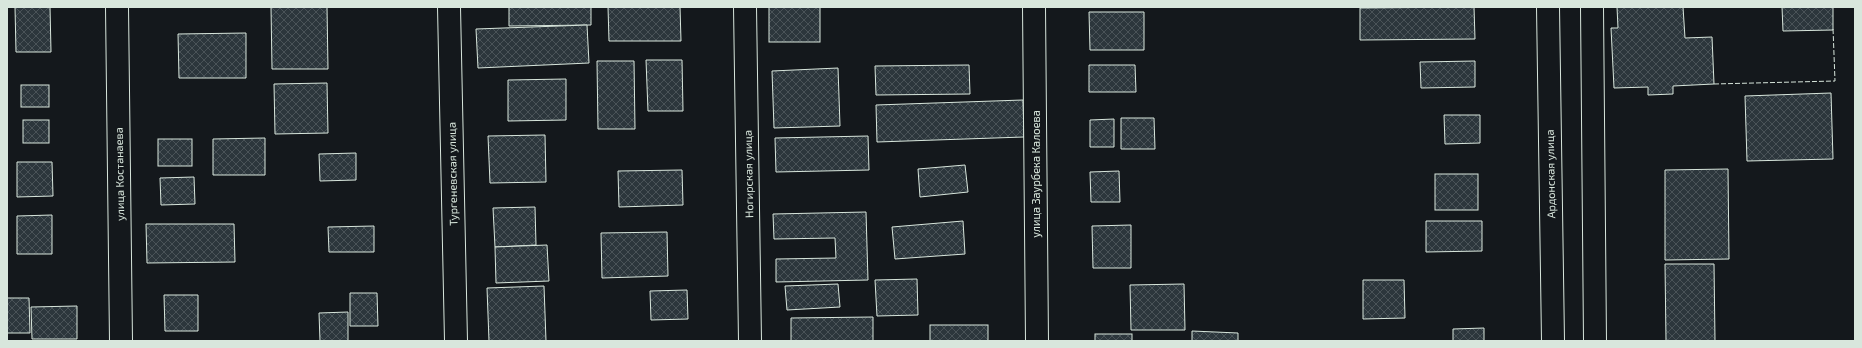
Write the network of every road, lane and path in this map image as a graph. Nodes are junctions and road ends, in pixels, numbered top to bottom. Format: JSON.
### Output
{"nodes":[{"id":1,"x":117,"y":7,"type":"edge"},
{"id":2,"x":449,"y":7,"type":"edge"},
{"id":3,"x":745,"y":7,"type":"edge"},
{"id":4,"x":1034,"y":7,"type":"edge"},
{"id":5,"x":1548,"y":7,"type":"edge"},
{"id":6,"x":1592,"y":7,"type":"edge"},
{"id":7,"x":121,"y":341,"type":"edge"},
{"id":8,"x":456,"y":341,"type":"edge"},
{"id":9,"x":750,"y":341,"type":"edge"},
{"id":10,"x":1037,"y":341,"type":"edge"},
{"id":11,"x":1553,"y":341,"type":"edge"},
{"id":12,"x":1596,"y":341,"type":"edge"}],
"edges":[{"from":1,"to":7,"type":"street","name":"улица Костанаева"},
{"from":2,"to":8,"type":"street","name":"Тургеневская улица"},
{"from":3,"to":9,"type":"street","name":"Ногирская улица"},
{"from":4,"to":10,"type":"street","name":"улица Заурбека Калоева"},
{"from":5,"to":11,"type":"street","name":"Ардонская улица"},
{"from":6,"to":12,"type":"street"}]}
